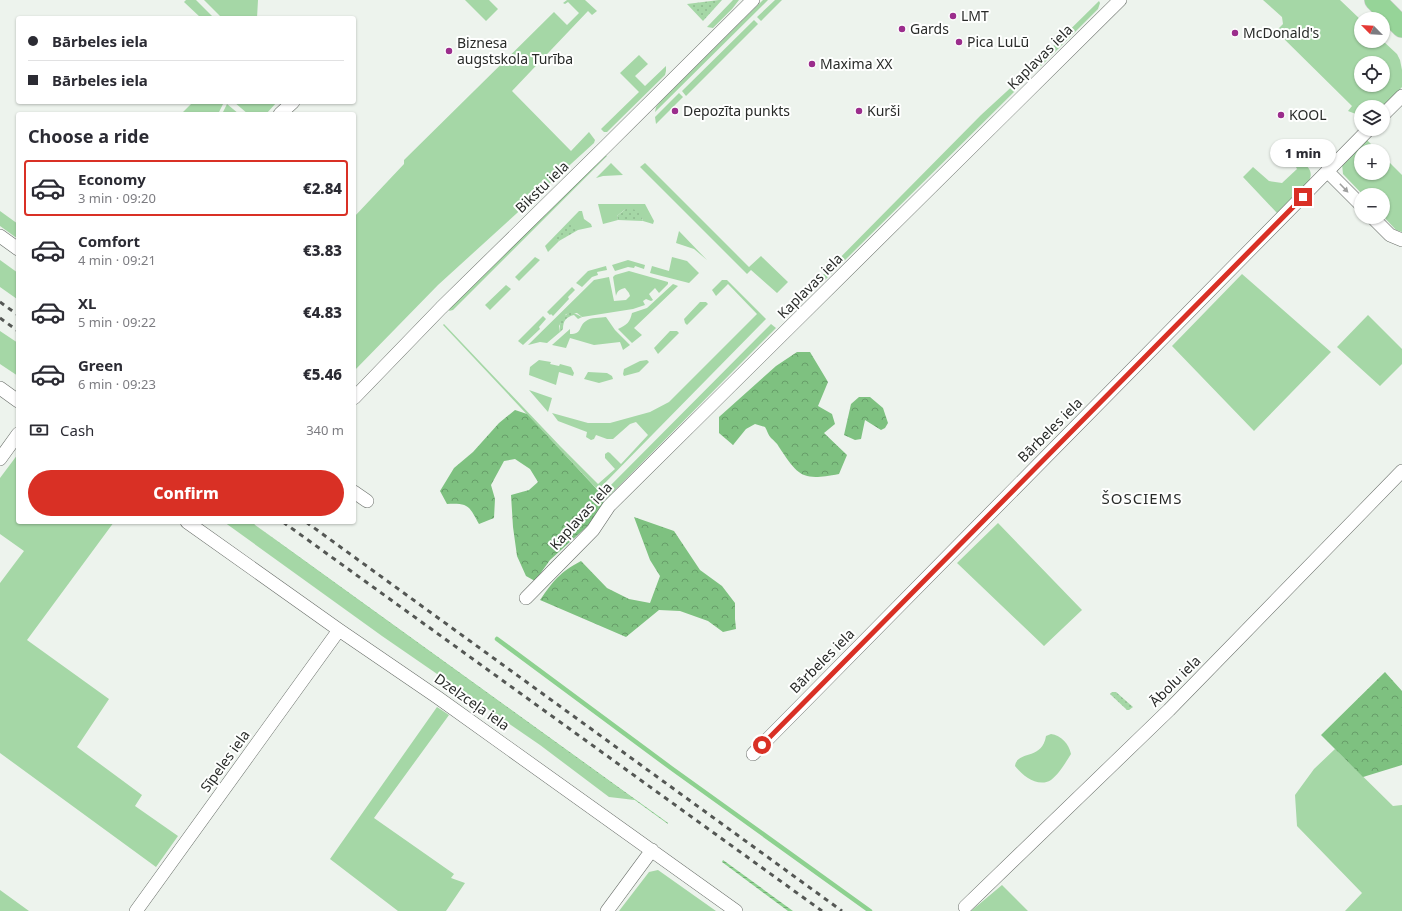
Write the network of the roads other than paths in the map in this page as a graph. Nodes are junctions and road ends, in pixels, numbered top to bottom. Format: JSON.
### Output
{"nodes":[{"id":1,"x":753,"y":0,"type":"edge"},
{"id":2,"x":1120,"y":0,"type":"edge"},
{"id":3,"x":1375,"y":0,"type":"edge"},
{"id":4,"x":1402,"y":27,"type":"edge"},
{"id":5,"x":1402,"y":96,"type":"edge"},
{"id":6,"x":291,"y":104,"type":"edge"},
{"id":7,"x":1390,"y":108,"type":"edge"},
{"id":8,"x":282,"y":112,"type":"edge"},
{"id":9,"x":1363,"y":136,"type":"edge"},
{"id":10,"x":1327,"y":171,"type":"junction"},
{"id":11,"x":1354,"y":198,"type":"edge"},
{"id":12,"x":1379,"y":224,"type":"edge"},
{"id":13,"x":0,"y":236,"type":"edge"},
{"id":14,"x":1402,"y":240,"type":"edge"},
{"id":15,"x":16,"y":248,"type":"edge"},
{"id":16,"x":0,"y":388,"type":"edge"},
{"id":17,"x":356,"y":396,"type":"edge"},
{"id":18,"x":16,"y":400,"type":"edge"},
{"id":19,"x":16,"y":437,"type":"edge"},
{"id":20,"x":0,"y":458,"type":"edge"},
{"id":21,"x":1402,"y":471,"type":"edge"},
{"id":22,"x":356,"y":494,"type":"edge"},
{"id":23,"x":366,"y":501,"type":"dead end"},
{"id":24,"x":190,"y":524,"type":"edge"},
{"id":25,"x":526,"y":598,"type":"dead end"},
{"id":26,"x":339,"y":630,"type":"junction"},
{"id":27,"x":753,"y":754,"type":"dead end"},
{"id":28,"x":652,"y":850,"type":"junction"},
{"id":29,"x":965,"y":906,"type":"dead end"},
{"id":30,"x":136,"y":911,"type":"edge"},
{"id":31,"x":607,"y":911,"type":"edge"},
{"id":32,"x":736,"y":911,"type":"edge"}],
"edges":[{"from":1,"to":17,"type":"street","name":"Bikstu iela"},
{"from":2,"to":25,"type":"street","name":"Kaplavas iela"},
{"from":3,"to":4,"type":"highway"},
{"from":5,"to":7,"type":"street"},
{"from":6,"to":8,"type":"street"},
{"from":9,"to":10,"type":"street","name":"Bārbeles iela"},
{"from":10,"to":11,"type":"street","one_way":true},
{"from":10,"to":27,"type":"street","name":"Bārbeles iela"},
{"from":12,"to":14,"type":"street"},
{"from":13,"to":15,"type":"street"},
{"from":16,"to":18,"type":"street"},
{"from":19,"to":20,"type":"street"},
{"from":21,"to":29,"type":"street","name":"Ābolu iela"},
{"from":22,"to":23,"type":"street"},
{"from":24,"to":26,"type":"street","name":"Dzelzceļa iela"},
{"from":26,"to":28,"type":"street","name":"Dzelzceļa iela"},
{"from":26,"to":30,"type":"street","name":"Sīpeles iela"},
{"from":28,"to":31,"type":"street"},
{"from":28,"to":32,"type":"street","name":"Dzelzceļa iela"}]}
